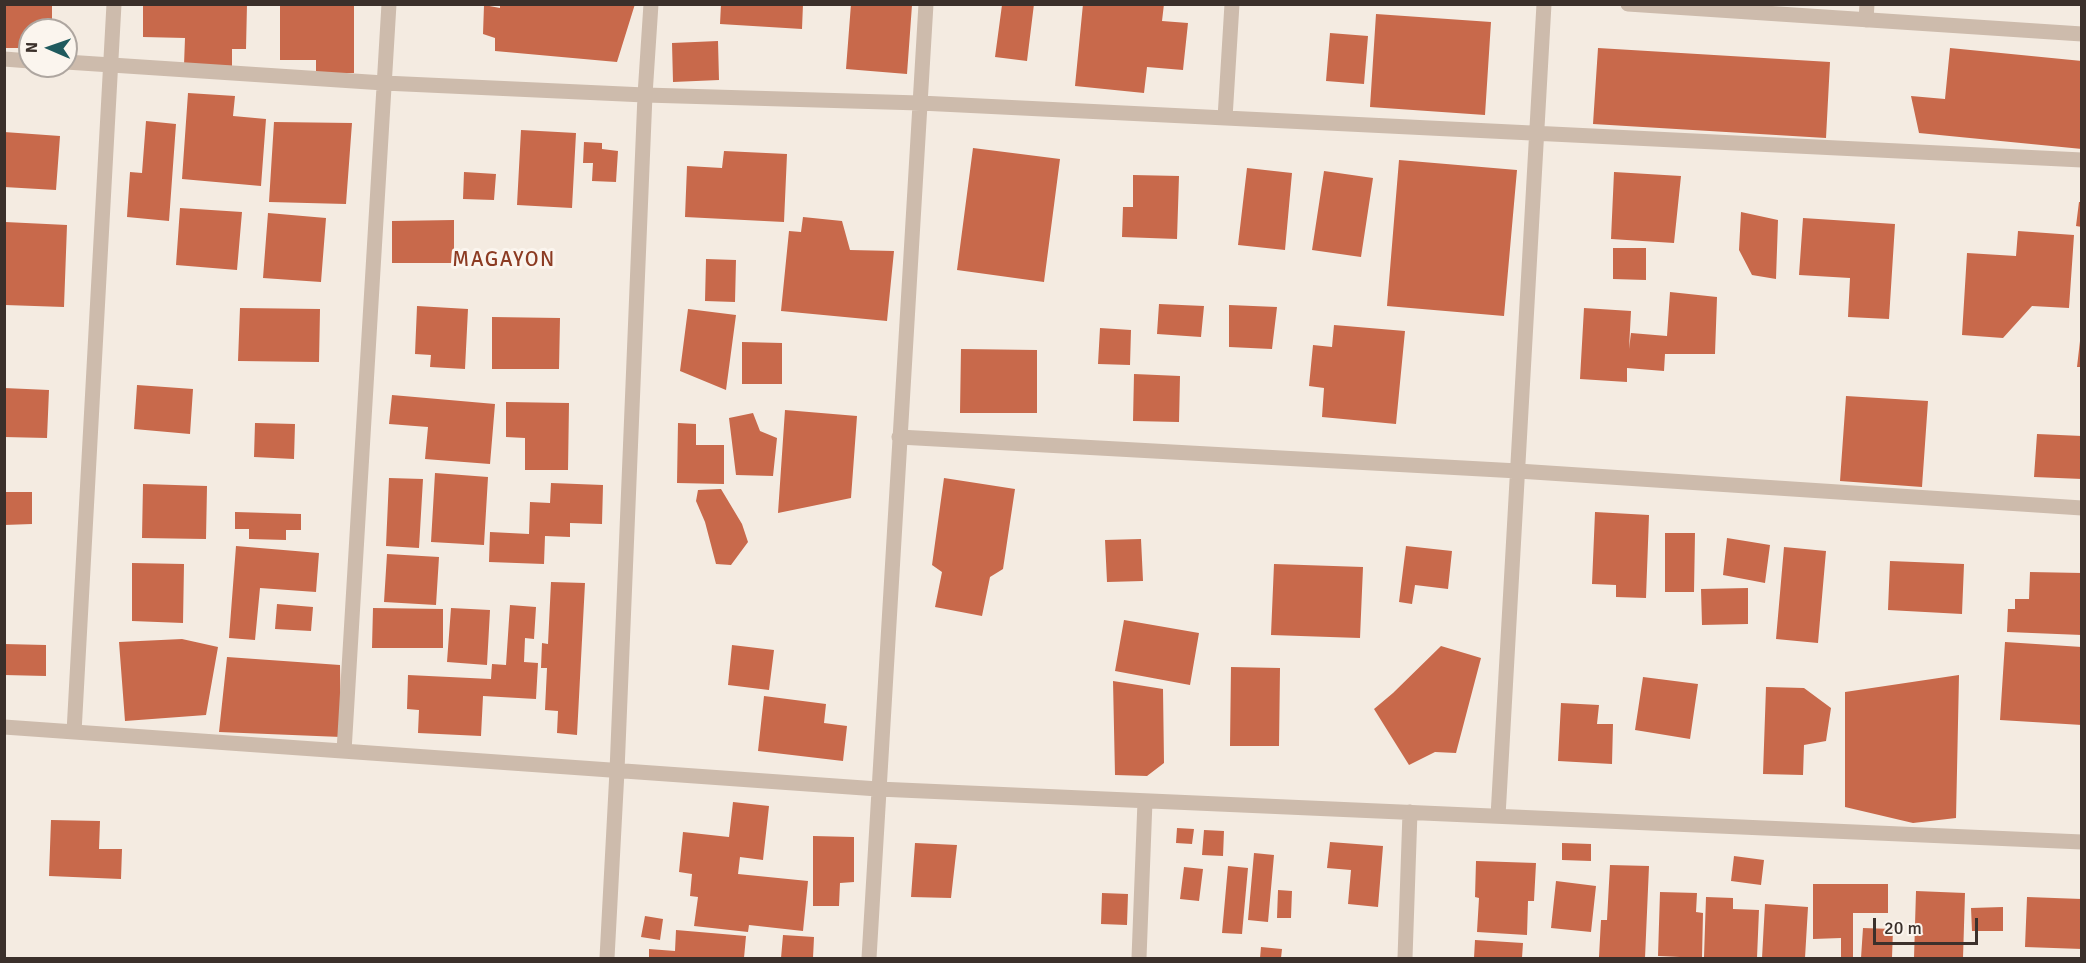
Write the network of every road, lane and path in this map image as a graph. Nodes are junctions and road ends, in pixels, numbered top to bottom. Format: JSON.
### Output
{"nodes":[{"id":1,"x":114,"y":4,"type":"edge"},
{"id":2,"x":389,"y":4,"type":"edge"},
{"id":3,"x":651,"y":4,"type":"edge"},
{"id":4,"x":926,"y":4,"type":"edge"},
{"id":5,"x":1232,"y":4,"type":"edge"},
{"id":6,"x":1544,"y":4,"type":"edge"},
{"id":7,"x":1628,"y":4,"type":"edge"},
{"id":8,"x":1666,"y":6,"type":"edge"},
{"id":9,"x":1867,"y":12,"type":"edge"},
{"id":10,"x":2082,"y":34,"type":"edge"},
{"id":11,"x":78,"y":63,"type":"edge"},
{"id":12,"x":111,"y":64,"type":"junction"},
{"id":13,"x":384,"y":83,"type":"junction"},
{"id":14,"x":645,"y":95,"type":"junction"},
{"id":15,"x":920,"y":103,"type":"junction"},
{"id":16,"x":1225,"y":118,"type":"junction"},
{"id":17,"x":1537,"y":134,"type":"junction"},
{"id":18,"x":2082,"y":160,"type":"edge"},
{"id":19,"x":899,"y":437,"type":"junction"},
{"id":20,"x":1518,"y":471,"type":"junction"},
{"id":21,"x":2082,"y":508,"type":"edge"},
{"id":22,"x":4,"y":727,"type":"edge"},
{"id":23,"x":74,"y":732,"type":"junction"},
{"id":24,"x":344,"y":752,"type":"junction"},
{"id":25,"x":616,"y":771,"type":"junction"},
{"id":26,"x":878,"y":789,"type":"junction"},
{"id":27,"x":1145,"y":801,"type":"junction"},
{"id":28,"x":1410,"y":812,"type":"junction"},
{"id":29,"x":1498,"y":816,"type":"junction"},
{"id":30,"x":2082,"y":842,"type":"edge"},
{"id":31,"x":607,"y":958,"type":"edge"},
{"id":32,"x":869,"y":958,"type":"edge"},
{"id":33,"x":1139,"y":958,"type":"edge"},
{"id":34,"x":1405,"y":958,"type":"edge"}],
"edges":[{"from":1,"to":12,"type":"street"},
{"from":2,"to":13,"type":"street"},
{"from":3,"to":14,"type":"street"},
{"from":4,"to":15,"type":"street"},
{"from":5,"to":16,"type":"street"},
{"from":6,"to":17,"type":"street"},
{"from":7,"to":8,"type":"street"},
{"from":8,"to":9,"type":"street"},
{"from":9,"to":10,"type":"street"},
{"from":11,"to":12,"type":"street"},
{"from":12,"to":13,"type":"street"},
{"from":12,"to":23,"type":"street"},
{"from":13,"to":14,"type":"street"},
{"from":13,"to":24,"type":"street"},
{"from":14,"to":15,"type":"street"},
{"from":14,"to":25,"type":"street"},
{"from":15,"to":16,"type":"street"},
{"from":15,"to":19,"type":"street"},
{"from":16,"to":17,"type":"street"},
{"from":17,"to":18,"type":"street"},
{"from":17,"to":20,"type":"street"},
{"from":19,"to":20,"type":"street"},
{"from":19,"to":26,"type":"street"},
{"from":20,"to":21,"type":"street"},
{"from":20,"to":29,"type":"street"},
{"from":22,"to":23,"type":"street"},
{"from":23,"to":24,"type":"street"},
{"from":24,"to":25,"type":"street"},
{"from":25,"to":26,"type":"street"},
{"from":25,"to":31,"type":"street"},
{"from":26,"to":27,"type":"street"},
{"from":26,"to":32,"type":"street"},
{"from":27,"to":28,"type":"street"},
{"from":27,"to":33,"type":"street"},
{"from":28,"to":29,"type":"street"},
{"from":28,"to":34,"type":"street"},
{"from":29,"to":30,"type":"street"}]}
